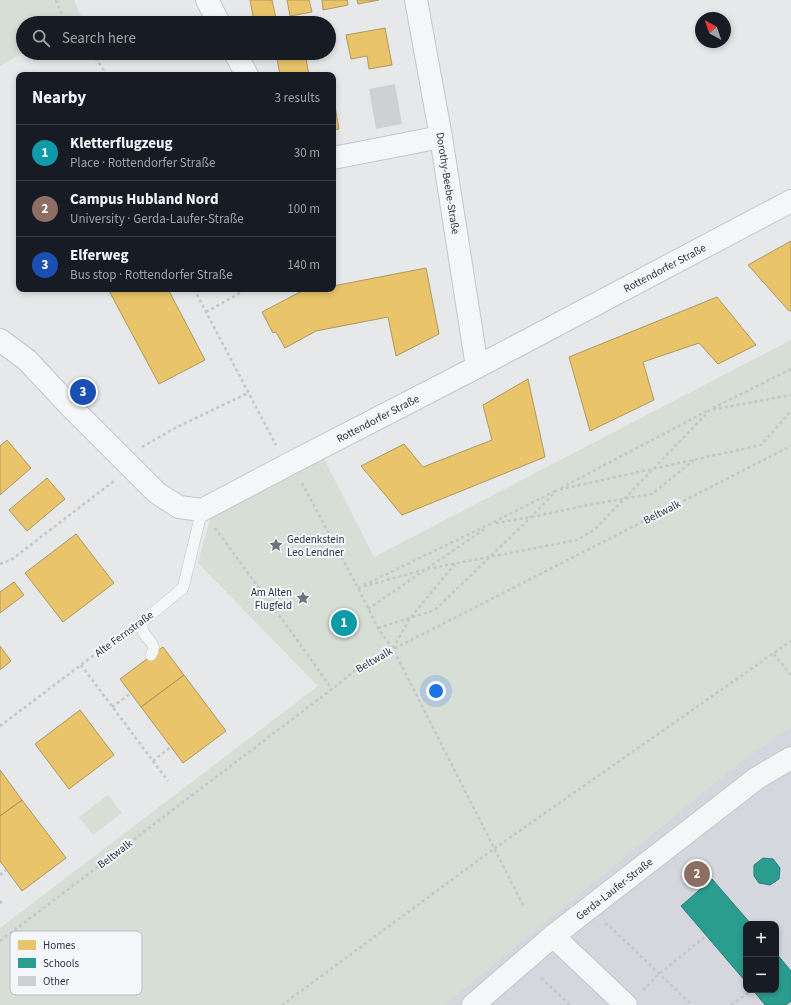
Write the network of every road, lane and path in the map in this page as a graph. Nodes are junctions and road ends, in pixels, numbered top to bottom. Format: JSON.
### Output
{"nodes":[{"id":1,"x":56,"y":0,"type":"edge"},
{"id":2,"x":207,"y":0,"type":"edge"},
{"id":3,"x":416,"y":0,"type":"edge"},
{"id":4,"x":62,"y":16,"type":"edge"},
{"id":5,"x":216,"y":16,"type":"edge"},
{"id":6,"x":97,"y":60,"type":"edge"},
{"id":7,"x":240,"y":60,"type":"edge"},
{"id":8,"x":105,"y":72,"type":"edge"},
{"id":9,"x":246,"y":72,"type":"edge"},
{"id":10,"x":441,"y":137,"type":"junction"},
{"id":11,"x":336,"y":157,"type":"edge"},
{"id":12,"x":791,"y":201,"type":"edge"},
{"id":13,"x":196,"y":292,"type":"edge"},
{"id":14,"x":242,"y":292,"type":"edge"},
{"id":15,"x":206,"y":312,"type":"junction"},
{"id":16,"x":0,"y":340,"type":"edge"},
{"id":17,"x":477,"y":367,"type":"junction"},
{"id":18,"x":791,"y":369,"type":"edge"},
{"id":19,"x":248,"y":393,"type":"junction"},
{"id":20,"x":791,"y":395,"type":"edge"},
{"id":21,"x":710,"y":410,"type":"junction"},
{"id":22,"x":791,"y":412,"type":"edge"},
{"id":23,"x":791,"y":446,"type":"edge"},
{"id":24,"x":695,"y":459,"type":"junction"},
{"id":25,"x":128,"y":464,"type":"junction"},
{"id":26,"x":289,"y":464,"type":"junction"},
{"id":27,"x":654,"y":469,"type":"junction"},
{"id":28,"x":557,"y":490,"type":"junction"},
{"id":29,"x":624,"y":499,"type":"junction"},
{"id":30,"x":202,"y":510,"type":"junction"},
{"id":31,"x":531,"y":517,"type":"junction"},
{"id":32,"x":492,"y":523,"type":"junction"},
{"id":33,"x":489,"y":557,"type":"junction"},
{"id":34,"x":456,"y":563,"type":"junction"},
{"id":35,"x":0,"y":564,"type":"edge"},
{"id":36,"x":428,"y":569,"type":"junction"},
{"id":37,"x":358,"y":588,"type":"junction"},
{"id":38,"x":368,"y":609,"type":"junction"},
{"id":39,"x":410,"y":618,"type":"junction"},
{"id":40,"x":142,"y":622,"type":"junction"},
{"id":41,"x":378,"y":628,"type":"junction"},
{"id":42,"x":791,"y":641,"type":"edge"},
{"id":43,"x":393,"y":649,"type":"junction"},
{"id":44,"x":774,"y":654,"type":"junction"},
{"id":45,"x":151,"y":655,"type":"dead end"},
{"id":46,"x":81,"y":665,"type":"junction"},
{"id":47,"x":791,"y":675,"type":"edge"},
{"id":48,"x":332,"y":689,"type":"junction"},
{"id":49,"x":131,"y":693,"type":"dead end"},
{"id":50,"x":112,"y":707,"type":"junction"},
{"id":51,"x":0,"y":726,"type":"edge"},
{"id":52,"x":171,"y":747,"type":"dead end"},
{"id":53,"x":791,"y":758,"type":"edge"},
{"id":54,"x":153,"y":761,"type":"junction"},
{"id":55,"x":168,"y":781,"type":"dead end"},
{"id":56,"x":494,"y":848,"type":"junction"},
{"id":57,"x":6,"y":870,"type":"dead end"},
{"id":58,"x":0,"y":875,"type":"edge"},
{"id":59,"x":0,"y":901,"type":"edge"},
{"id":60,"x":3,"y":905,"type":"dead end"},
{"id":61,"x":524,"y":907,"type":"dead end"},
{"id":62,"x":607,"y":924,"type":"dead end"},
{"id":63,"x":13,"y":931,"type":"edge"},
{"id":64,"x":10,"y":933,"type":"edge"},
{"id":65,"x":553,"y":936,"type":"junction"},
{"id":66,"x":706,"y":936,"type":"dead end"},
{"id":67,"x":0,"y":941,"type":"edge"},
{"id":68,"x":658,"y":974,"type":"junction"},
{"id":69,"x":541,"y":978,"type":"dead end"},
{"id":70,"x":748,"y":993,"type":"edge"},
{"id":71,"x":632,"y":1000,"type":"edge"},
{"id":72,"x":282,"y":1005,"type":"edge"},
{"id":73,"x":473,"y":1005,"type":"edge"},
{"id":74,"x":570,"y":1005,"type":"edge"},
{"id":75,"x":692,"y":1005,"type":"edge"},
{"id":76,"x":731,"y":1005,"type":"edge"}],
"edges":[{"from":1,"to":4,"type":"path"},
{"from":2,"to":5,"type":"street"},
{"from":3,"to":10,"type":"street","name":"Dorothy-Beebe-Straße"},
{"from":6,"to":8,"type":"path"},
{"from":7,"to":9,"type":"street"},
{"from":10,"to":11,"type":"street"},
{"from":10,"to":17,"type":"street","name":"Dorothy-Beebe-Straße"},
{"from":12,"to":17,"type":"street","name":"Rottendorfer Straße"},
{"from":13,"to":15,"type":"path"},
{"from":14,"to":15,"type":"path"},
{"from":15,"to":19,"type":"path"},
{"from":16,"to":25,"type":"street"},
{"from":17,"to":26,"type":"street","name":"Rottendorfer Straße"},
{"from":18,"to":21,"type":"path"},
{"from":19,"to":25,"type":"path"},
{"from":19,"to":26,"type":"path"},
{"from":20,"to":21,"type":"path"},
{"from":21,"to":27,"type":"path"},
{"from":21,"to":28,"type":"path"},
{"from":22,"to":24,"type":"path"},
{"from":23,"to":43,"type":"path","name":"Beltwalk"},
{"from":24,"to":27,"type":"path"},
{"from":24,"to":29,"type":"path"},
{"from":25,"to":30,"type":"street"},
{"from":25,"to":35,"type":"path"},
{"from":26,"to":30,"type":"street","name":"Rottendorfer Straße"},
{"from":26,"to":37,"type":"path"},
{"from":27,"to":28,"type":"path"},
{"from":27,"to":29,"type":"path"},
{"from":28,"to":31,"type":"path"},
{"from":28,"to":32,"type":"path"},
{"from":29,"to":31,"type":"path"},
{"from":29,"to":33,"type":"path"},
{"from":30,"to":40,"type":"lane","name":"Alte Fernstraße"},
{"from":30,"to":48,"type":"path"},
{"from":31,"to":32,"type":"path"},
{"from":31,"to":33,"type":"path"},
{"from":32,"to":36,"type":"path"},
{"from":32,"to":37,"type":"path"},
{"from":33,"to":34,"type":"path"},
{"from":33,"to":39,"type":"path"},
{"from":34,"to":36,"type":"path"},
{"from":34,"to":39,"type":"path"},
{"from":36,"to":37,"type":"path"},
{"from":36,"to":38,"type":"path"},
{"from":37,"to":38,"type":"path"},
{"from":38,"to":41,"type":"path"},
{"from":39,"to":41,"type":"path"},
{"from":39,"to":43,"type":"path"},
{"from":40,"to":45,"type":"lane"},
{"from":40,"to":46,"type":"path","name":"Alte Fernstraße"},
{"from":41,"to":43,"type":"path"},
{"from":42,"to":44,"type":"path"},
{"from":43,"to":48,"type":"path","name":"Beltwalk"},
{"from":43,"to":56,"type":"path"},
{"from":44,"to":47,"type":"path"},
{"from":44,"to":56,"type":"path"},
{"from":46,"to":50,"type":"path"},
{"from":46,"to":51,"type":"path","name":"Alte Fernstraße"},
{"from":48,"to":63,"type":"path","name":"Beltwalk"},
{"from":49,"to":50,"type":"path"},
{"from":50,"to":54,"type":"path"},
{"from":52,"to":54,"type":"path"},
{"from":53,"to":65,"type":"street","name":"Gerda-Laufer-Straße"},
{"from":54,"to":55,"type":"path"},
{"from":56,"to":61,"type":"path"},
{"from":56,"to":72,"type":"path"},
{"from":57,"to":58,"type":"path"},
{"from":59,"to":60,"type":"path"},
{"from":62,"to":68,"type":"path"},
{"from":64,"to":67,"type":"path","name":"Beltwalk"},
{"from":65,"to":71,"type":"street"},
{"from":65,"to":73,"type":"street","name":"Gerda-Laufer-Straße"},
{"from":66,"to":68,"type":"path"},
{"from":68,"to":71,"type":"path"},
{"from":68,"to":75,"type":"path"},
{"from":69,"to":74,"type":"path"},
{"from":70,"to":76,"type":"path"}]}
